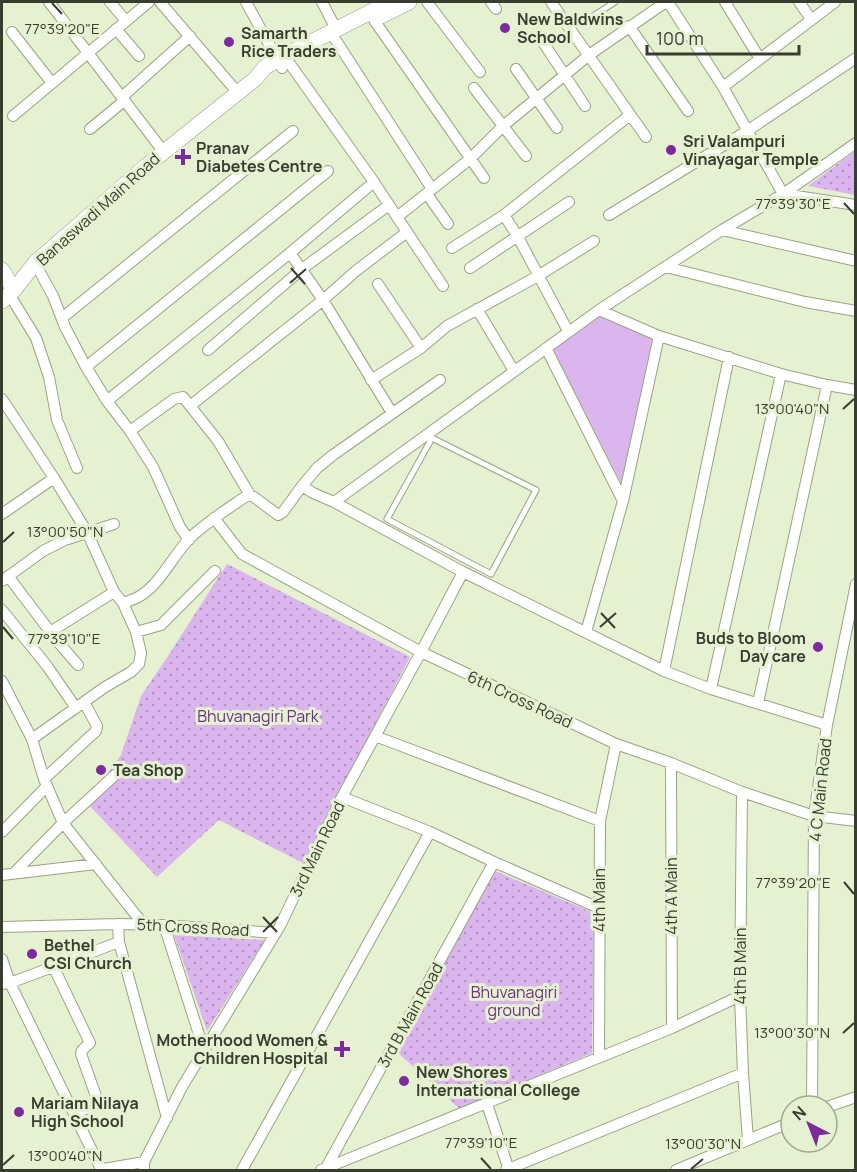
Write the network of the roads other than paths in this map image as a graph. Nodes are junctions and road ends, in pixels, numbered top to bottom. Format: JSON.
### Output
{"nodes":[{"id":1,"x":50,"y":2,"type":"edge"},
{"id":2,"x":110,"y":2,"type":"edge"},
{"id":3,"x":149,"y":2,"type":"edge"},
{"id":4,"x":160,"y":2,"type":"edge"},
{"id":5,"x":246,"y":2,"type":"edge"},
{"id":6,"x":322,"y":2,"type":"edge"},
{"id":7,"x":390,"y":2,"type":"edge"},
{"id":8,"x":409,"y":2,"type":"edge"},
{"id":9,"x":427,"y":2,"type":"edge"},
{"id":10,"x":551,"y":2,"type":"edge"},
{"id":11,"x":615,"y":2,"type":"edge"},
{"id":12,"x":667,"y":2,"type":"edge"},
{"id":13,"x":725,"y":2,"type":"edge"},
{"id":14,"x":799,"y":2,"type":"edge"},
{"id":15,"x":835,"y":2,"type":"edge"},
{"id":16,"x":811,"y":19,"type":"junction"},
{"id":17,"x":374,"y":20,"type":"junction"},
{"id":18,"x":587,"y":20,"type":"dead end"},
{"id":19,"x":126,"y":21,"type":"junction"},
{"id":20,"x":629,"y":26,"type":"junction"},
{"id":21,"x":116,"y":30,"type":"junction"},
{"id":22,"x":12,"y":32,"type":"dead end"},
{"id":23,"x":336,"y":34,"type":"junction"},
{"id":24,"x":190,"y":36,"type":"junction"},
{"id":25,"x":539,"y":36,"type":"dead end"},
{"id":26,"x":88,"y":53,"type":"junction"},
{"id":27,"x":589,"y":55,"type":"junction"},
{"id":28,"x":139,"y":56,"type":"dead end"},
{"id":29,"x":855,"y":58,"type":"edge"},
{"id":30,"x":760,"y":59,"type":"junction"},
{"id":31,"x":283,"y":64,"type":"junction"},
{"id":32,"x":516,"y":69,"type":"dead end"},
{"id":33,"x":480,"y":72,"type":"dead end"},
{"id":34,"x":565,"y":75,"type":"junction"},
{"id":35,"x":52,"y":83,"type":"junction"},
{"id":36,"x":723,"y":87,"type":"junction"},
{"id":37,"x":474,"y":88,"type":"dead end"},
{"id":38,"x":238,"y":93,"type":"junction"},
{"id":39,"x":536,"y":98,"type":"junction"},
{"id":40,"x":123,"y":99,"type":"junction"},
{"id":41,"x":585,"y":105,"type":"dead end"},
{"id":42,"x":688,"y":111,"type":"dead end"},
{"id":43,"x":630,"y":115,"type":"junction"},
{"id":44,"x":13,"y":116,"type":"dead end"},
{"id":45,"x":503,"y":126,"type":"junction"},
{"id":46,"x":557,"y":128,"type":"dead end"},
{"id":47,"x":90,"y":129,"type":"dead end"},
{"id":48,"x":293,"y":131,"type":"dead end"},
{"id":49,"x":747,"y":131,"type":"junction"},
{"id":50,"x":646,"y":137,"type":"dead end"},
{"id":51,"x":855,"y":143,"type":"edge"},
{"id":52,"x":163,"y":151,"type":"junction"},
{"id":53,"x":526,"y":156,"type":"dead end"},
{"id":54,"x":470,"y":159,"type":"junction"},
{"id":55,"x":328,"y":171,"type":"dead end"},
{"id":56,"x":484,"y":178,"type":"dead end"},
{"id":57,"x":374,"y":182,"type":"junction"},
{"id":58,"x":430,"y":192,"type":"junction"},
{"id":59,"x":783,"y":194,"type":"junction"},
{"id":60,"x":569,"y":202,"type":"dead end"},
{"id":61,"x":390,"y":205,"type":"junction"},
{"id":62,"x":855,"y":205,"type":"edge"},
{"id":63,"x":504,"y":215,"type":"junction"},
{"id":64,"x":609,"y":215,"type":"dead end"},
{"id":65,"x":397,"y":218,"type":"junction"},
{"id":66,"x":448,"y":224,"type":"dead end"},
{"id":67,"x":722,"y":230,"type":"junction"},
{"id":68,"x":407,"y":232,"type":"junction"},
{"id":69,"x":518,"y":237,"type":"junction"},
{"id":70,"x":594,"y":241,"type":"dead end"},
{"id":71,"x":452,"y":248,"type":"dead end"},
{"id":72,"x":290,"y":253,"type":"junction"},
{"id":73,"x":855,"y":261,"type":"edge"},
{"id":74,"x":35,"y":263,"type":"junction"},
{"id":75,"x":666,"y":267,"type":"junction"},
{"id":76,"x":470,"y":268,"type":"dead end"},
{"id":77,"x":302,"y":269,"type":"junction"},
{"id":78,"x":2,"y":270,"type":"edge"},
{"id":79,"x":538,"y":276,"type":"junction"},
{"id":80,"x":378,"y":284,"type":"dead end"},
{"id":81,"x":443,"y":286,"type":"dead end"},
{"id":82,"x":8,"y":295,"type":"edge"},
{"id":83,"x":323,"y":300,"type":"junction"},
{"id":84,"x":477,"y":309,"type":"junction"},
{"id":85,"x":599,"y":310,"type":"junction"},
{"id":86,"x":855,"y":311,"type":"edge"},
{"id":87,"x":63,"y":318,"type":"junction"},
{"id":88,"x":568,"y":331,"type":"junction"},
{"id":89,"x":659,"y":336,"type":"junction"},
{"id":90,"x":421,"y":348,"type":"junction"},
{"id":91,"x":546,"y":348,"type":"junction"},
{"id":92,"x":208,"y":350,"type":"dead end"},
{"id":93,"x":729,"y":357,"type":"junction"},
{"id":94,"x":86,"y":367,"type":"junction"},
{"id":95,"x":514,"y":371,"type":"junction"},
{"id":96,"x":782,"y":374,"type":"junction"},
{"id":97,"x":371,"y":380,"type":"junction"},
{"id":98,"x":440,"y":380,"type":"dead end"},
{"id":99,"x":827,"y":385,"type":"junction"},
{"id":100,"x":855,"y":390,"type":"edge"},
{"id":101,"x":2,"y":401,"type":"edge"},
{"id":102,"x":107,"y":401,"type":"junction"},
{"id":103,"x":190,"y":406,"type":"junction"},
{"id":104,"x":392,"y":413,"type":"junction"},
{"id":105,"x":130,"y":431,"type":"junction"},
{"id":106,"x":429,"y":436,"type":"junction"},
{"id":107,"x":77,"y":468,"type":"dead end"},
{"id":108,"x":54,"y":478,"type":"junction"},
{"id":109,"x":302,"y":486,"type":"junction"},
{"id":110,"x":250,"y":495,"type":"junction"},
{"id":111,"x":623,"y":501,"type":"junction"},
{"id":112,"x":334,"y":502,"type":"junction"},
{"id":113,"x":2,"y":514,"type":"edge"},
{"id":114,"x":214,"y":518,"type":"junction"},
{"id":115,"x":114,"y":524,"type":"dead end"},
{"id":116,"x":87,"y":532,"type":"junction"},
{"id":117,"x":189,"y":540,"type":"junction"},
{"id":118,"x":449,"y":558,"type":"junction"},
{"id":119,"x":215,"y":571,"type":"dead end"},
{"id":120,"x":463,"y":572,"type":"junction"},
{"id":121,"x":5,"y":579,"type":"edge"},
{"id":122,"x":855,"y":584,"type":"edge"},
{"id":123,"x":114,"y":592,"type":"junction"},
{"id":124,"x":123,"y":603,"type":"junction"},
{"id":125,"x":2,"y":610,"type":"edge"},
{"id":126,"x":50,"y":632,"type":"junction"},
{"id":127,"x":136,"y":632,"type":"junction"},
{"id":128,"x":586,"y":632,"type":"junction"},
{"id":129,"x":421,"y":652,"type":"junction"},
{"id":130,"x":78,"y":665,"type":"dead end"},
{"id":131,"x":664,"y":671,"type":"junction"},
{"id":132,"x":2,"y":681,"type":"edge"},
{"id":133,"x":711,"y":689,"type":"junction"},
{"id":134,"x":758,"y":703,"type":"junction"},
{"id":135,"x":80,"y":705,"type":"junction"},
{"id":136,"x":827,"y":725,"type":"junction"},
{"id":137,"x":375,"y":736,"type":"junction"},
{"id":138,"x":32,"y":739,"type":"junction"},
{"id":139,"x":616,"y":744,"type":"junction"},
{"id":140,"x":671,"y":763,"type":"junction"},
{"id":141,"x":115,"y":775,"type":"dead end"},
{"id":142,"x":46,"y":783,"type":"junction"},
{"id":143,"x":742,"y":792,"type":"junction"},
{"id":144,"x":342,"y":797,"type":"junction"},
{"id":145,"x":814,"y":816,"type":"junction"},
{"id":146,"x":855,"y":820,"type":"edge"},
{"id":147,"x":600,"y":821,"type":"junction"},
{"id":148,"x":63,"y":823,"type":"junction"},
{"id":149,"x":2,"y":832,"type":"edge"},
{"id":150,"x":430,"y":832,"type":"junction"},
{"id":151,"x":494,"y":862,"type":"junction"},
{"id":152,"x":96,"y":864,"type":"junction"},
{"id":153,"x":14,"y":873,"type":"junction"},
{"id":154,"x":2,"y":875,"type":"edge"},
{"id":155,"x":599,"y":908,"type":"junction"},
{"id":156,"x":117,"y":924,"type":"junction"},
{"id":157,"x":143,"y":924,"type":"junction"},
{"id":158,"x":164,"y":925,"type":"junction"},
{"id":159,"x":2,"y":927,"type":"edge"},
{"id":160,"x":276,"y":933,"type":"junction"},
{"id":161,"x":119,"y":942,"type":"junction"},
{"id":162,"x":2,"y":959,"type":"edge"},
{"id":163,"x":53,"y":966,"type":"junction"},
{"id":164,"x":6,"y":983,"type":"edge"},
{"id":165,"x":740,"y":996,"type":"junction"},
{"id":166,"x":672,"y":1028,"type":"junction"},
{"id":167,"x":204,"y":1050,"type":"junction"},
{"id":168,"x":599,"y":1057,"type":"junction"},
{"id":169,"x":743,"y":1073,"type":"junction"},
{"id":170,"x":812,"y":1094,"type":"edge"},
{"id":171,"x":855,"y":1097,"type":"edge"},
{"id":172,"x":839,"y":1103,"type":"edge"},
{"id":173,"x":488,"y":1104,"type":"junction"},
{"id":174,"x":74,"y":1114,"type":"junction"},
{"id":175,"x":167,"y":1118,"type":"junction"},
{"id":176,"x":779,"y":1127,"type":"edge"},
{"id":177,"x":748,"y":1140,"type":"junction"},
{"id":178,"x":144,"y":1166,"type":"edge"},
{"id":179,"x":323,"y":1169,"type":"edge"},
{"id":180,"x":242,"y":1170,"type":"edge"},
{"id":181,"x":508,"y":1170,"type":"edge"},
{"id":182,"x":676,"y":1170,"type":"edge"}],
"edges":[{"from":1,"to":26,"type":"street"},
{"from":2,"to":19,"type":"street"},
{"from":3,"to":19,"type":"street"},
{"from":4,"to":24,"type":"street"},
{"from":5,"to":31,"type":"street"},
{"from":6,"to":23,"type":"street"},
{"from":7,"to":23,"type":"main road","name":"Banaswadi Main Road"},
{"from":8,"to":17,"type":"main road","name":"Banaswadi Main Road"},
{"from":9,"to":33,"type":"street"},
{"from":10,"to":27,"type":"street"},
{"from":11,"to":18,"type":"lane"},
{"from":12,"to":20,"type":"street"},
{"from":12,"to":36,"type":"street"},
{"from":13,"to":30,"type":"street"},
{"from":14,"to":16,"type":"street"},
{"from":15,"to":16,"type":"street"},
{"from":16,"to":30,"type":"street"},
{"from":17,"to":23,"type":"main road","name":"Banaswadi Main Road"},
{"from":17,"to":54,"type":"street"},
{"from":19,"to":21,"type":"street"},
{"from":20,"to":27,"type":"street"},
{"from":20,"to":42,"type":"street"},
{"from":21,"to":26,"type":"street"},
{"from":21,"to":28,"type":"street"},
{"from":22,"to":35,"type":"street"},
{"from":23,"to":31,"type":"main road","name":"Banaswadi Main Road"},
{"from":23,"to":58,"type":"street"},
{"from":24,"to":38,"type":"street"},
{"from":24,"to":40,"type":"street"},
{"from":25,"to":34,"type":"street"},
{"from":26,"to":35,"type":"street"},
{"from":26,"to":40,"type":"street"},
{"from":27,"to":34,"type":"street"},
{"from":27,"to":43,"type":"street"},
{"from":29,"to":49,"type":"street"},
{"from":30,"to":36,"type":"street"},
{"from":31,"to":38,"type":"main road","name":"Banaswadi Main Road"},
{"from":31,"to":57,"type":"street"},
{"from":32,"to":39,"type":"street"},
{"from":34,"to":39,"type":"street"},
{"from":34,"to":41,"type":"street"},
{"from":35,"to":44,"type":"street"},
{"from":36,"to":49,"type":"street"},
{"from":37,"to":45,"type":"street"},
{"from":38,"to":52,"type":"main road","name":"Banaswadi Main Road"},
{"from":39,"to":45,"type":"street"},
{"from":39,"to":46,"type":"street"},
{"from":40,"to":47,"type":"street"},
{"from":40,"to":52,"type":"street"},
{"from":43,"to":50,"type":"street"},
{"from":43,"to":63,"type":"street"},
{"from":45,"to":53,"type":"street"},
{"from":45,"to":54,"type":"street"},
{"from":48,"to":87,"type":"street"},
{"from":49,"to":59,"type":"street"},
{"from":49,"to":64,"type":"street"},
{"from":51,"to":59,"type":"street"},
{"from":52,"to":74,"type":"main road","name":"Banaswadi Main Road"},
{"from":54,"to":56,"type":"street"},
{"from":54,"to":58,"type":"street"},
{"from":55,"to":94,"type":"street"},
{"from":57,"to":61,"type":"street"},
{"from":57,"to":72,"type":"street"},
{"from":58,"to":65,"type":"street"},
{"from":58,"to":66,"type":"street"},
{"from":59,"to":62,"type":"street"},
{"from":59,"to":67,"type":"street"},
{"from":60,"to":69,"type":"street"},
{"from":61,"to":65,"type":"street"},
{"from":61,"to":77,"type":"street"},
{"from":63,"to":69,"type":"street"},
{"from":63,"to":71,"type":"street"},
{"from":65,"to":68,"type":"street"},
{"from":67,"to":73,"type":"street"},
{"from":67,"to":75,"type":"street"},
{"from":68,"to":81,"type":"street"},
{"from":68,"to":83,"type":"street"},
{"from":69,"to":76,"type":"street"},
{"from":69,"to":79,"type":"street"},
{"from":70,"to":79,"type":"street"},
{"from":72,"to":77,"type":"street"},
{"from":72,"to":102,"type":"street"},
{"from":74,"to":82,"type":"main road","name":"Banaswadi Main Road"},
{"from":74,"to":87,"type":"street"},
{"from":75,"to":85,"type":"street"},
{"from":75,"to":86,"type":"street"},
{"from":77,"to":83,"type":"street"},
{"from":77,"to":92,"type":"street"},
{"from":78,"to":82,"type":"main road"},
{"from":79,"to":84,"type":"street"},
{"from":79,"to":88,"type":"street"},
{"from":80,"to":90,"type":"street"},
{"from":82,"to":107,"type":"street"},
{"from":83,"to":97,"type":"street"},
{"from":83,"to":103,"type":"street"},
{"from":84,"to":90,"type":"street"},
{"from":84,"to":95,"type":"street"},
{"from":85,"to":88,"type":"street"},
{"from":85,"to":89,"type":"street"},
{"from":87,"to":94,"type":"street"},
{"from":88,"to":91,"type":"street"},
{"from":89,"to":93,"type":"street"},
{"from":89,"to":111,"type":"street"},
{"from":90,"to":97,"type":"street"},
{"from":91,"to":95,"type":"street"},
{"from":91,"to":111,"type":"street"},
{"from":93,"to":96,"type":"street"},
{"from":93,"to":131,"type":"street"},
{"from":94,"to":102,"type":"street"},
{"from":95,"to":106,"type":"street"},
{"from":96,"to":99,"type":"street"},
{"from":96,"to":133,"type":"street"},
{"from":97,"to":104,"type":"street"},
{"from":98,"to":104,"type":"street"},
{"from":99,"to":100,"type":"street"},
{"from":99,"to":134,"type":"street"},
{"from":101,"to":108,"type":"street"},
{"from":102,"to":105,"type":"street"},
{"from":103,"to":105,"type":"street"},
{"from":103,"to":110,"type":"street"},
{"from":104,"to":109,"type":"street"},
{"from":105,"to":117,"type":"street"},
{"from":106,"to":112,"type":"street"},
{"from":106,"to":118,"type":"lane"},
{"from":106,"to":118,"type":"lane"},
{"from":108,"to":113,"type":"street"},
{"from":108,"to":116,"type":"street"},
{"from":109,"to":110,"type":"street"},
{"from":109,"to":112,"type":"street"},
{"from":110,"to":114,"type":"street"},
{"from":111,"to":128,"type":"street"},
{"from":112,"to":118,"type":"street"},
{"from":114,"to":117,"type":"street"},
{"from":114,"to":129,"type":"street","name":"6th Cross Road"},
{"from":115,"to":116,"type":"street"},
{"from":116,"to":121,"type":"street"},
{"from":116,"to":123,"type":"street"},
{"from":117,"to":124,"type":"street"},
{"from":118,"to":120,"type":"street"},
{"from":119,"to":127,"type":"street"},
{"from":120,"to":128,"type":"street"},
{"from":120,"to":129,"type":"street","name":"3rd Main Road"},
{"from":121,"to":126,"type":"street"},
{"from":122,"to":136,"type":"street","name":"4 C Main Road"},
{"from":123,"to":124,"type":"street"},
{"from":123,"to":126,"type":"street"},
{"from":124,"to":127,"type":"street"},
{"from":125,"to":135,"type":"street"},
{"from":126,"to":130,"type":"street"},
{"from":127,"to":135,"type":"street"},
{"from":128,"to":131,"type":"street"},
{"from":129,"to":137,"type":"street","name":"3rd Main Road"},
{"from":129,"to":139,"type":"street","name":"6th Cross Road"},
{"from":131,"to":133,"type":"street"},
{"from":132,"to":138,"type":"street"},
{"from":133,"to":134,"type":"street"},
{"from":134,"to":136,"type":"street"},
{"from":135,"to":138,"type":"street"},
{"from":135,"to":142,"type":"street"},
{"from":136,"to":145,"type":"street","name":"4 C Main Road"},
{"from":137,"to":144,"type":"street","name":"3rd Main Road"},
{"from":137,"to":147,"type":"street"},
{"from":138,"to":142,"type":"street"},
{"from":139,"to":140,"type":"street","name":"6th Cross Road"},
{"from":139,"to":147,"type":"street","name":"4th Main"},
{"from":140,"to":143,"type":"street","name":"6th Cross Road"},
{"from":140,"to":166,"type":"street","name":"4th A Main"},
{"from":141,"to":148,"type":"street"},
{"from":142,"to":148,"type":"street"},
{"from":142,"to":149,"type":"street"},
{"from":143,"to":145,"type":"street","name":"6th Cross Road"},
{"from":143,"to":165,"type":"street","name":"4th B Main"},
{"from":144,"to":150,"type":"street"},
{"from":144,"to":160,"type":"street","name":"3rd Main Road"},
{"from":145,"to":146,"type":"street","name":"6th Cross Road"},
{"from":145,"to":170,"type":"street","name":"4 C Main Road"},
{"from":147,"to":155,"type":"street","name":"4th Main"},
{"from":148,"to":152,"type":"street"},
{"from":148,"to":153,"type":"street"},
{"from":150,"to":151,"type":"street"},
{"from":150,"to":180,"type":"street"},
{"from":151,"to":155,"type":"street"},
{"from":151,"to":179,"type":"street","name":"3rd B Main Road"},
{"from":152,"to":153,"type":"street"},
{"from":152,"to":157,"type":"street"},
{"from":153,"to":154,"type":"street"},
{"from":155,"to":168,"type":"street","name":"4th Main"},
{"from":156,"to":157,"type":"street","name":"5th Cross Road"},
{"from":156,"to":159,"type":"street","name":"5th Cross Road"},
{"from":156,"to":161,"type":"street"},
{"from":157,"to":158,"type":"street","name":"5th Cross Road"},
{"from":158,"to":160,"type":"street","name":"5th Cross Road"},
{"from":158,"to":167,"type":"street"},
{"from":160,"to":167,"type":"street","name":"3rd Main Road"},
{"from":161,"to":163,"type":"street"},
{"from":161,"to":175,"type":"street"},
{"from":162,"to":164,"type":"street"},
{"from":163,"to":164,"type":"street"},
{"from":163,"to":174,"type":"street"},
{"from":164,"to":174,"type":"street"},
{"from":165,"to":166,"type":"street"},
{"from":165,"to":169,"type":"street","name":"4th B Main"},
{"from":166,"to":168,"type":"street"},
{"from":167,"to":175,"type":"street","name":"3rd Main Road"},
{"from":168,"to":173,"type":"street"},
{"from":169,"to":177,"type":"street","name":"4th B Main"},
{"from":169,"to":181,"type":"street"},
{"from":171,"to":172,"type":"street"},
{"from":173,"to":179,"type":"street"},
{"from":173,"to":181,"type":"street"},
{"from":174,"to":178,"type":"street"},
{"from":175,"to":178,"type":"street","name":"3rd Main Road"},
{"from":176,"to":177,"type":"street"},
{"from":177,"to":182,"type":"street"}]}
